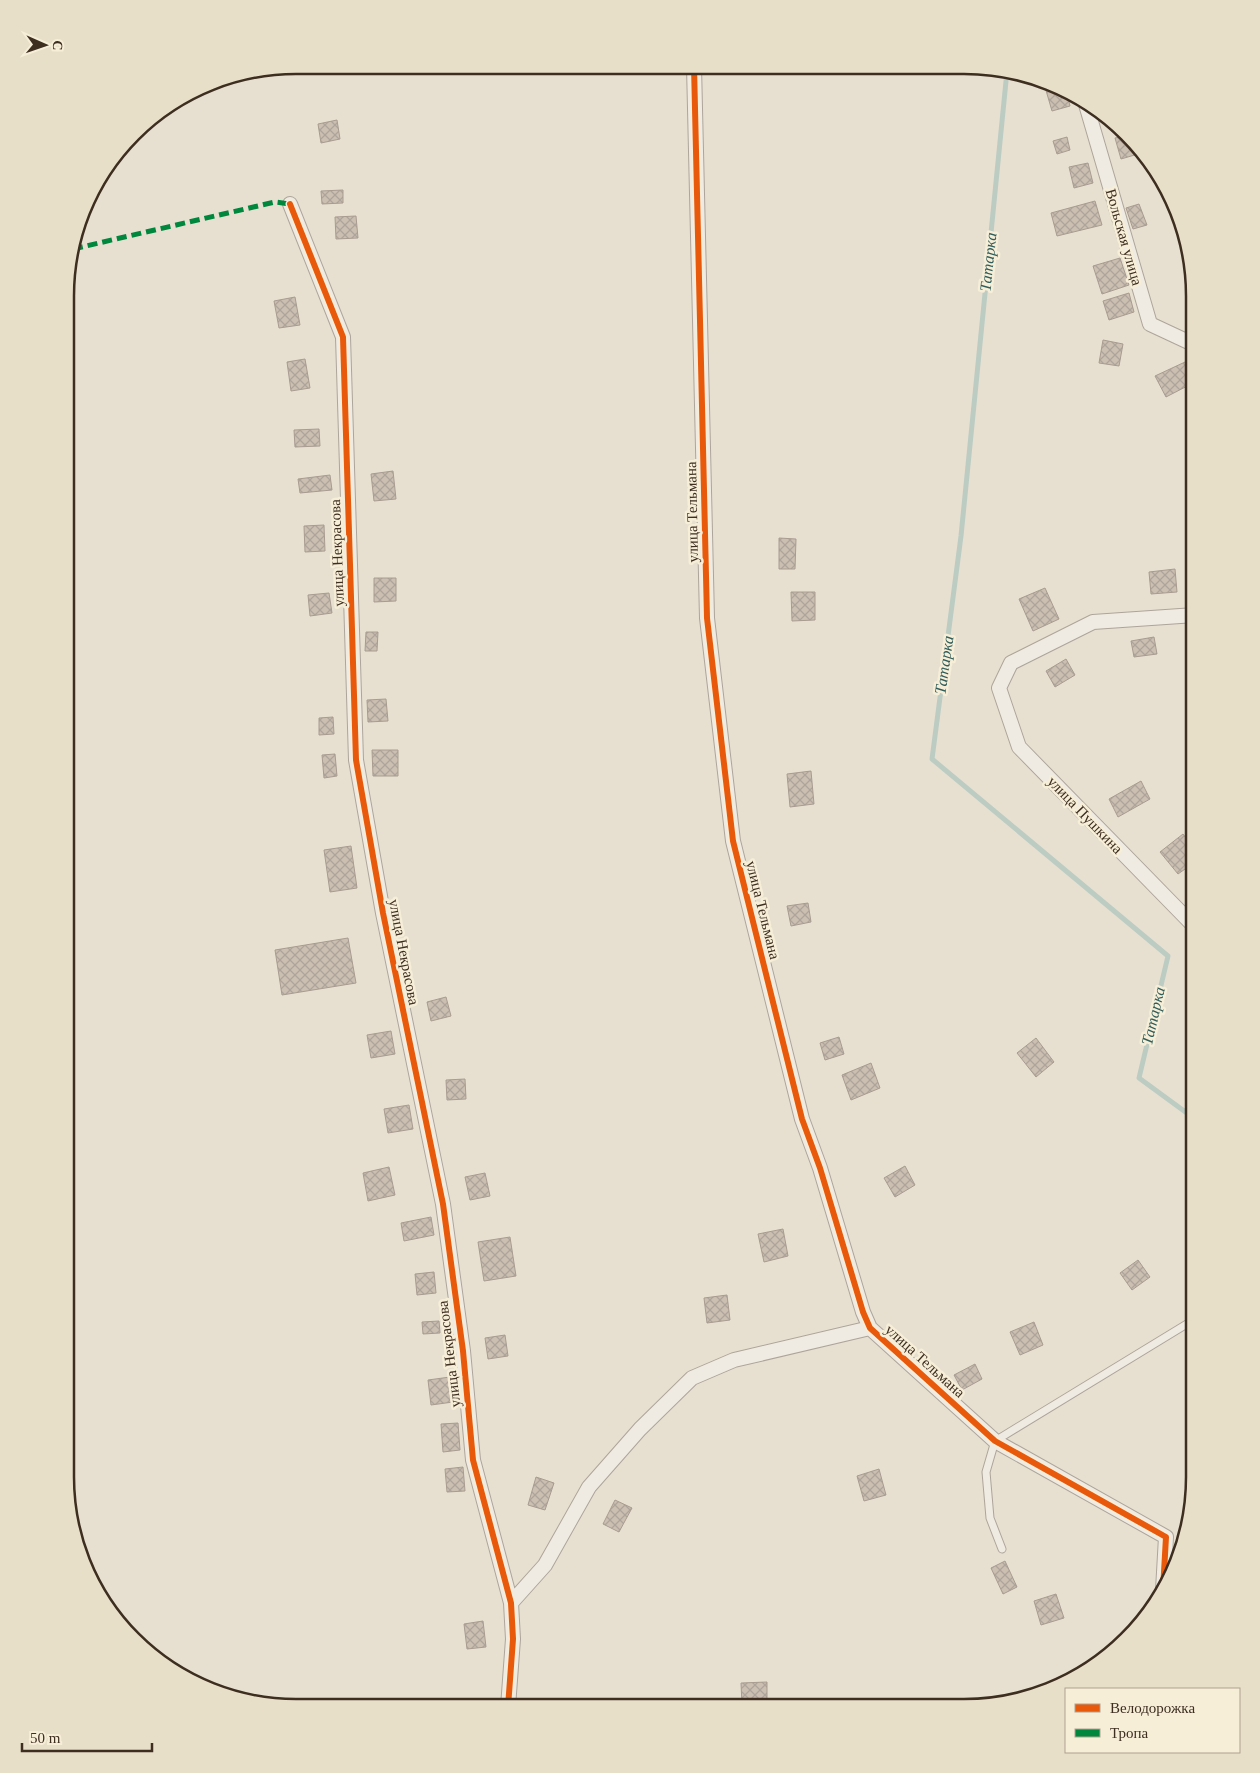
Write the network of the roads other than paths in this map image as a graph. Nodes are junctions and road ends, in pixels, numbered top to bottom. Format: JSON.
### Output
{"nodes":[{"id":1,"x":694,"y":74,"type":"edge"},
{"id":2,"x":1088,"y":112,"type":"edge"},
{"id":3,"x":290,"y":204,"type":"dead end"},
{"id":4,"x":1186,"y":341,"type":"edge"},
{"id":5,"x":1186,"y":616,"type":"edge"},
{"id":6,"x":1186,"y":918,"type":"edge"},
{"id":7,"x":1186,"y":1324,"type":"edge"},
{"id":8,"x":870,"y":1328,"type":"junction"},
{"id":9,"x":995,"y":1441,"type":"junction"},
{"id":10,"x":1002,"y":1549,"type":"dead end"},
{"id":11,"x":1164,"y":1573,"type":"edge"},
{"id":12,"x":511,"y":1603,"type":"junction"},
{"id":13,"x":509,"y":1699,"type":"edge"}],
"edges":[{"from":1,"to":8,"type":"street","name":"улица Тельмана"},
{"from":2,"to":4,"type":"street","name":"Вольская улица"},
{"from":3,"to":12,"type":"street","name":"улица Некрасова"},
{"from":5,"to":6,"type":"street","name":"улица Пушкина"},
{"from":7,"to":9,"type":"lane"},
{"from":8,"to":9,"type":"street","name":"улица Тельмана"},
{"from":8,"to":12,"type":"street"},
{"from":9,"to":10,"type":"lane"},
{"from":9,"to":11,"type":"street","name":"улица Тельмана"},
{"from":12,"to":13,"type":"street","name":"улица Некрасова"}]}
